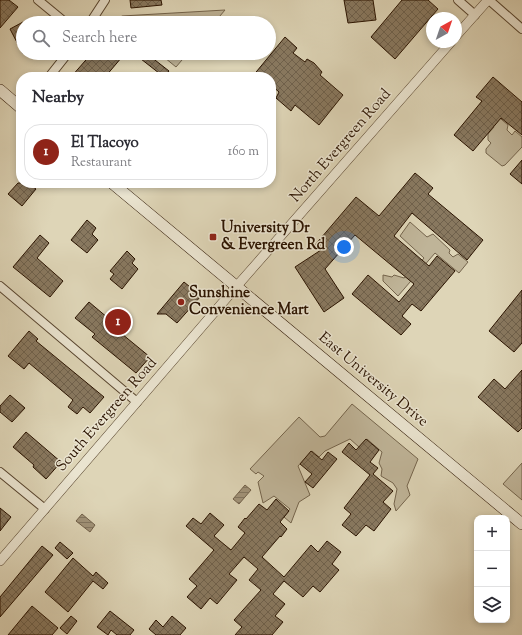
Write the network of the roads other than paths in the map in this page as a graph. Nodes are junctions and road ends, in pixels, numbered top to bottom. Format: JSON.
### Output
{"nodes":[{"id":1,"x":38,"y":0,"type":"edge"},
{"id":2,"x":105,"y":0,"type":"edge"},
{"id":3,"x":458,"y":0,"type":"edge"},
{"id":4,"x":488,"y":0,"type":"edge"},
{"id":5,"x":475,"y":15,"type":"junction"},
{"id":6,"x":57,"y":16,"type":"edge"},
{"id":7,"x":95,"y":16,"type":"edge"},
{"id":8,"x":462,"y":29,"type":"edge"},
{"id":9,"x":522,"y":29,"type":"edge"},
{"id":10,"x":446,"y":48,"type":"edge"},
{"id":11,"x":62,"y":60,"type":"edge"},
{"id":12,"x":53,"y":72,"type":"edge"},
{"id":13,"x":0,"y":90,"type":"edge"},
{"id":14,"x":16,"y":104,"type":"edge"},
{"id":15,"x":118,"y":188,"type":"edge"},
{"id":16,"x":0,"y":286,"type":"edge"},
{"id":17,"x":236,"y":287,"type":"junction"},
{"id":18,"x":136,"y":402,"type":"junction"},
{"id":19,"x":0,"y":472,"type":"edge"},
{"id":20,"x":45,"y":509,"type":"junction"},
{"id":21,"x":522,"y":524,"type":"edge"},
{"id":22,"x":0,"y":561,"type":"edge"}],
"edges":[{"from":1,"to":6,"type":"street"},
{"from":2,"to":7,"type":"street"},
{"from":3,"to":5,"type":"street"},
{"from":4,"to":5,"type":"street"},
{"from":4,"to":9,"type":"street"},
{"from":5,"to":8,"type":"street"},
{"from":10,"to":17,"type":"street","name":"North Evergreen Road"},
{"from":11,"to":12,"type":"street"},
{"from":13,"to":14,"type":"main road"},
{"from":15,"to":17,"type":"main road","name":"East University Drive"},
{"from":16,"to":18,"type":"street"},
{"from":17,"to":18,"type":"street","name":"South Evergreen Road"},
{"from":17,"to":21,"type":"main road","name":"East University Drive"},
{"from":18,"to":20,"type":"street","name":"South Evergreen Road"},
{"from":19,"to":20,"type":"street"},
{"from":20,"to":22,"type":"street","name":"South Evergreen Road"}]}
